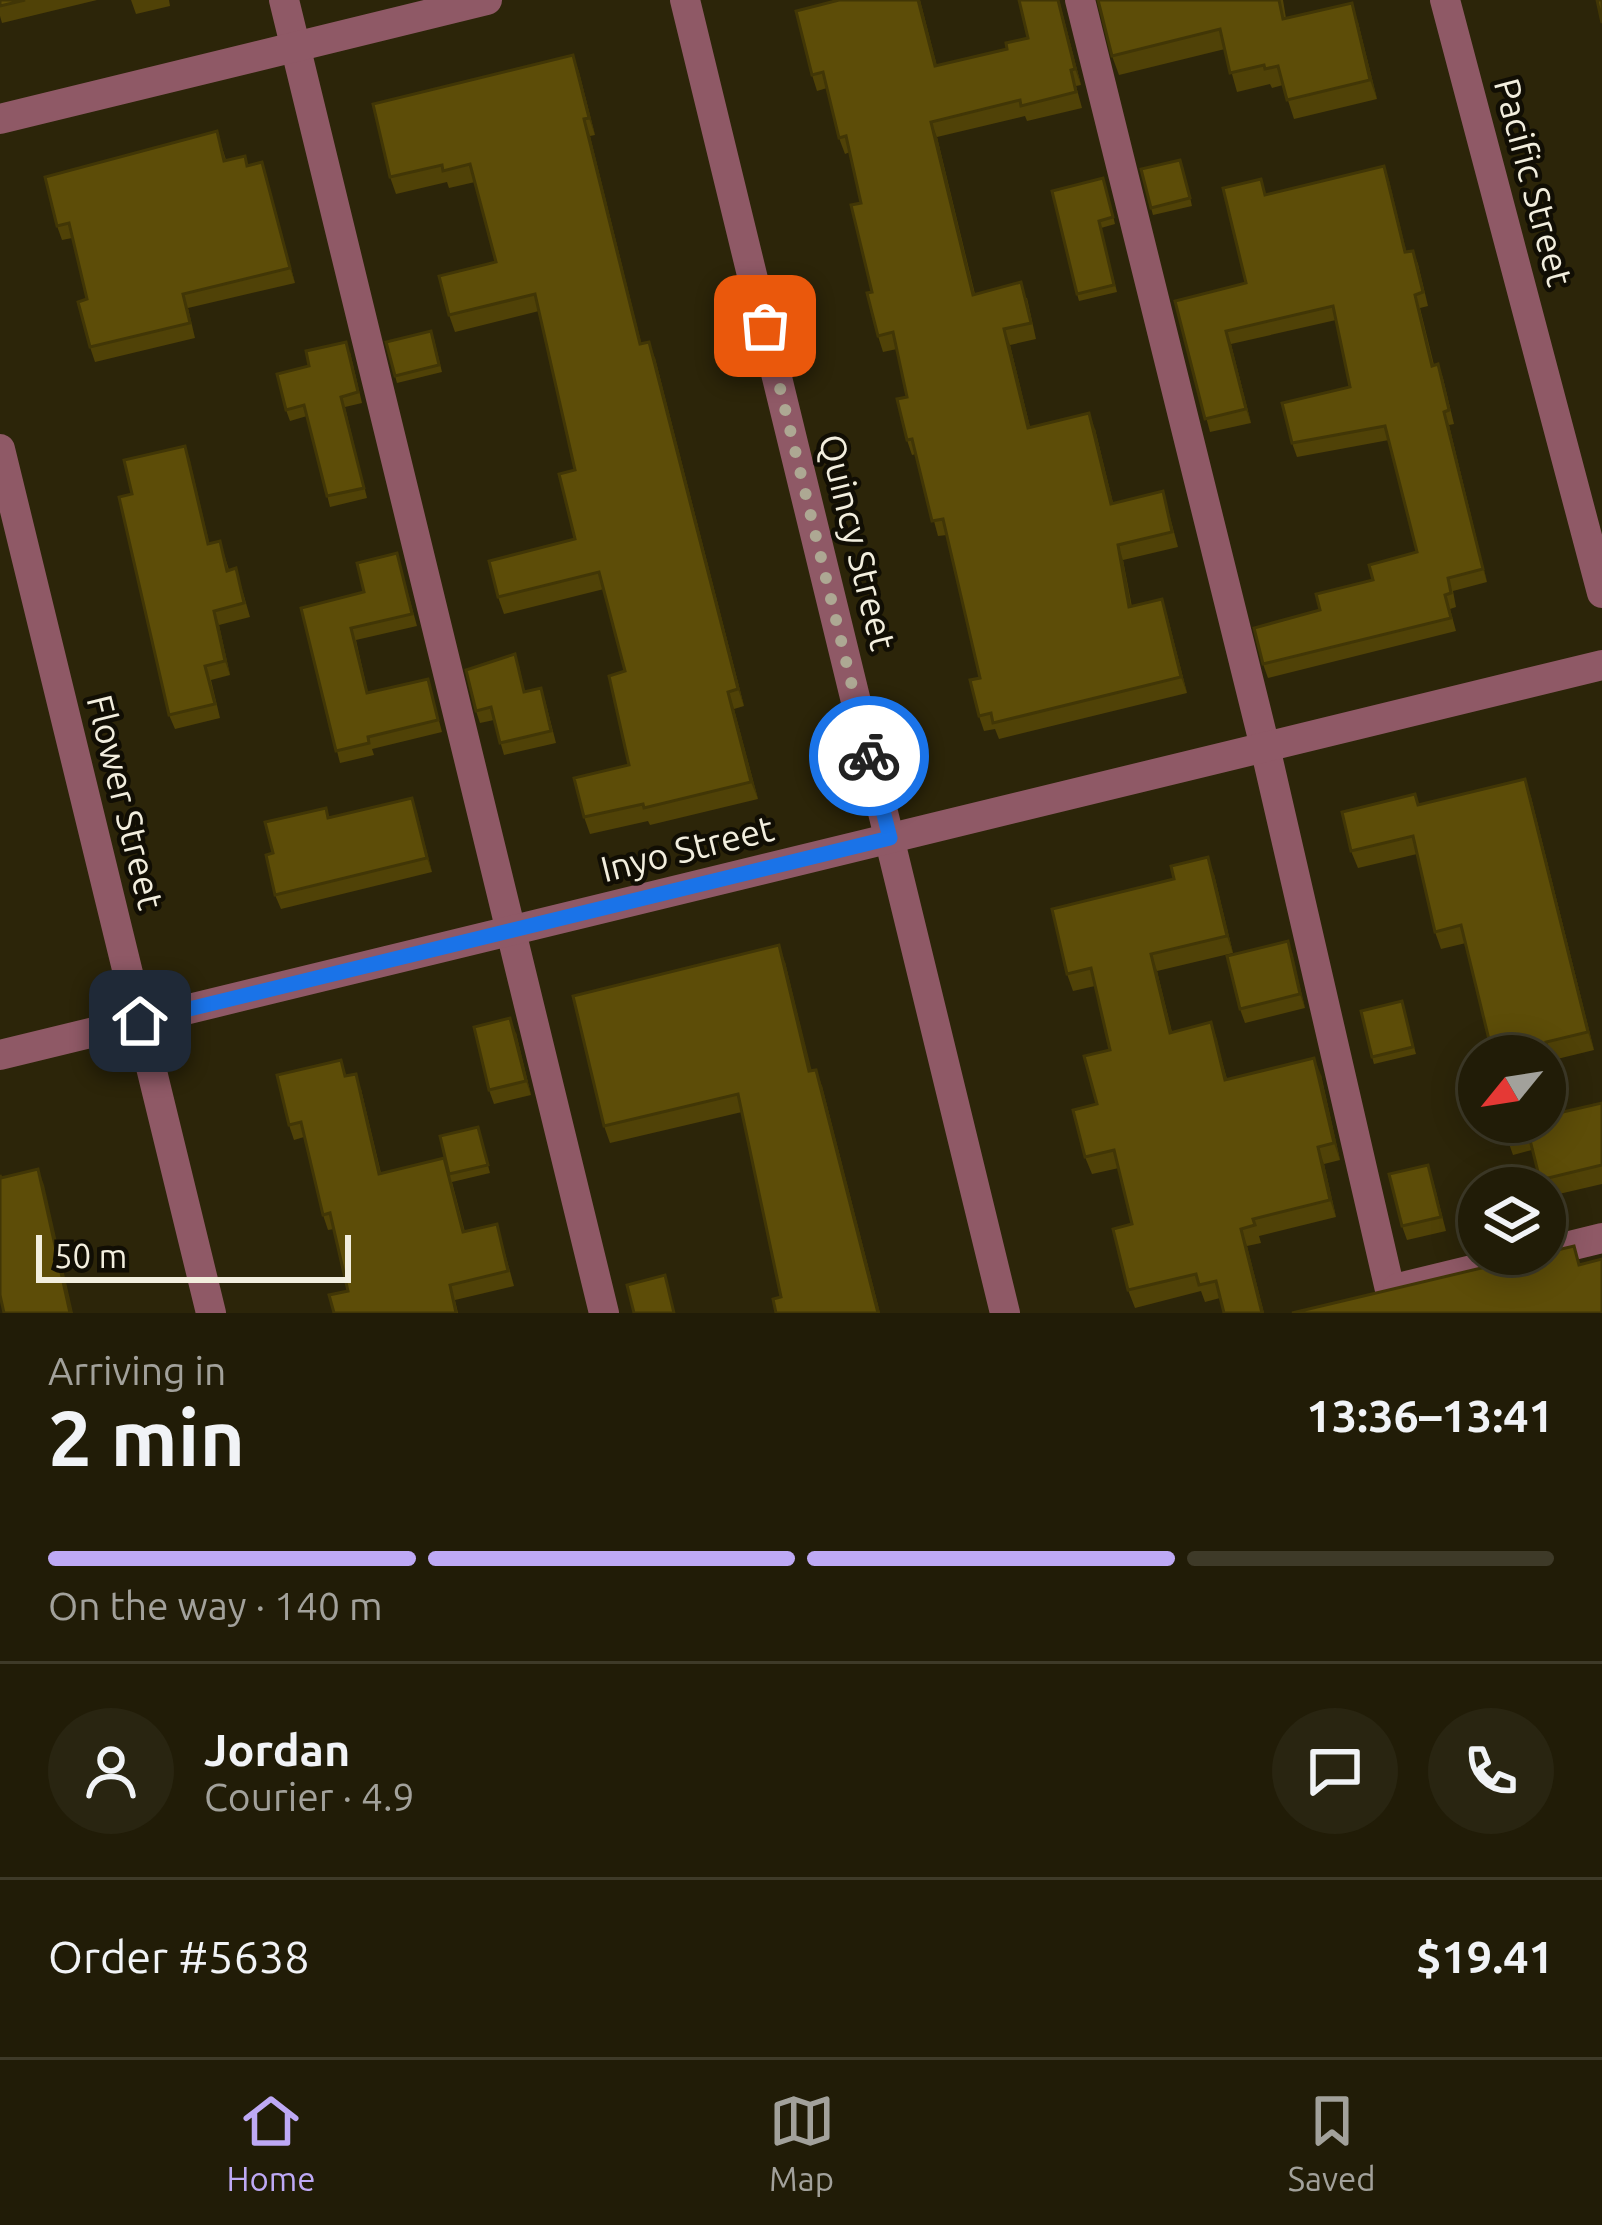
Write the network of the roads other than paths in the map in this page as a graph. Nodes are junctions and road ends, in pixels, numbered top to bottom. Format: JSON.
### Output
{"nodes":[{"id":1,"x":284,"y":0,"type":"edge"},
{"id":2,"x":487,"y":0,"type":"edge"},
{"id":3,"x":685,"y":0,"type":"edge"},
{"id":4,"x":1080,"y":0,"type":"edge"},
{"id":5,"x":1445,"y":0,"type":"edge"},
{"id":6,"x":296,"y":46,"type":"junction"},
{"id":7,"x":0,"y":119,"type":"edge"},
{"id":8,"x":0,"y":449,"type":"edge"},
{"id":9,"x":1602,"y":593,"type":"edge"},
{"id":10,"x":1602,"y":665,"type":"edge"},
{"id":11,"x":1265,"y":747,"type":"junction"},
{"id":12,"x":890,"y":838,"type":"junction"},
{"id":13,"x":512,"y":931,"type":"junction"},
{"id":14,"x":140,"y":1021,"type":"junction"},
{"id":15,"x":0,"y":1055,"type":"edge"},
{"id":16,"x":1602,"y":1238,"type":"edge"},
{"id":17,"x":1566,"y":1247,"type":"edge"},
{"id":18,"x":1458,"y":1273,"type":"edge"},
{"id":19,"x":1390,"y":1290,"type":"junction"},
{"id":20,"x":1353,"y":1299,"type":"edge"},
{"id":21,"x":211,"y":1313,"type":"edge"},
{"id":22,"x":604,"y":1313,"type":"edge"},
{"id":23,"x":1006,"y":1313,"type":"edge"}],
"edges":[{"from":1,"to":6,"type":"street"},
{"from":2,"to":6,"type":"street"},
{"from":3,"to":12,"type":"street","name":"Quincy Street"},
{"from":4,"to":11,"type":"street"},
{"from":5,"to":9,"type":"street","name":"Pacific Street"},
{"from":6,"to":7,"type":"street"},
{"from":6,"to":13,"type":"street"},
{"from":8,"to":14,"type":"street","name":"Flower Street"},
{"from":10,"to":11,"type":"street","name":"Inyo Street"},
{"from":11,"to":12,"type":"street","name":"Inyo Street"},
{"from":11,"to":19,"type":"street"},
{"from":12,"to":13,"type":"street","name":"Inyo Street"},
{"from":12,"to":23,"type":"street","name":"Quincy Street"},
{"from":13,"to":14,"type":"street","name":"Inyo Street"},
{"from":13,"to":22,"type":"street"},
{"from":14,"to":15,"type":"street","name":"Inyo Street"},
{"from":14,"to":21,"type":"street","name":"Flower Street"},
{"from":16,"to":17,"type":"street"},
{"from":18,"to":19,"type":"street"},
{"from":19,"to":20,"type":"street"}]}
